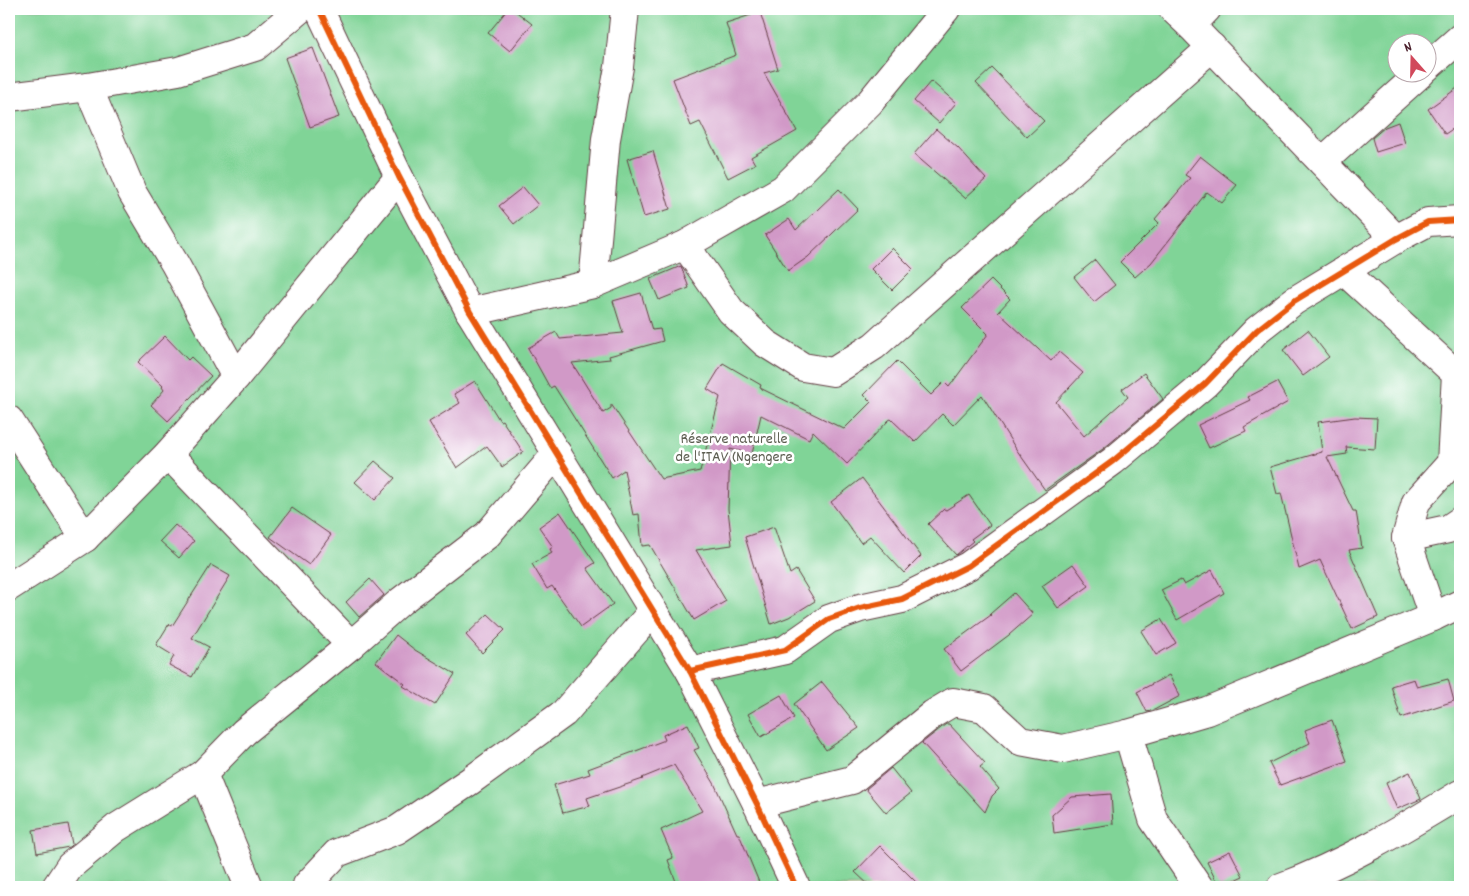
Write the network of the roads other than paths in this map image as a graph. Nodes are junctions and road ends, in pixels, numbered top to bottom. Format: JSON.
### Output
{"nodes":[{"id":1,"x":300,"y":9,"type":"edge"},
{"id":2,"x":319,"y":9,"type":"edge"},
{"id":3,"x":624,"y":9,"type":"edge"},
{"id":4,"x":946,"y":9,"type":"edge"},
{"id":5,"x":1190,"y":14,"type":"edge"},
{"id":6,"x":1460,"y":38,"type":"edge"},
{"id":7,"x":1212,"y":47,"type":"junction"},
{"id":8,"x":1436,"y":59,"type":"edge"},
{"id":9,"x":1411,"y":82,"type":"edge"},
{"id":10,"x":88,"y":87,"type":"junction"},
{"id":11,"x":9,"y":97,"type":"edge"},
{"id":12,"x":1322,"y":162,"type":"junction"},
{"id":13,"x":399,"y":177,"type":"junction"},
{"id":14,"x":1460,"y":220,"type":"edge"},
{"id":15,"x":1396,"y":239,"type":"junction"},
{"id":16,"x":685,"y":245,"type":"junction"},
{"id":17,"x":1344,"y":271,"type":"junction"},
{"id":18,"x":593,"y":284,"type":"junction"},
{"id":19,"x":470,"y":312,"type":"junction"},
{"id":20,"x":236,"y":377,"type":"junction"},
{"id":21,"x":9,"y":420,"type":"edge"},
{"id":22,"x":557,"y":453,"type":"junction"},
{"id":23,"x":168,"y":454,"type":"junction"},
{"id":24,"x":1460,"y":521,"type":"edge"},
{"id":25,"x":85,"y":538,"type":"junction"},
{"id":26,"x":1406,"y":538,"type":"junction"},
{"id":27,"x":9,"y":587,"type":"edge"},
{"id":28,"x":1460,"y":604,"type":"edge"},
{"id":29,"x":653,"y":611,"type":"junction"},
{"id":30,"x":1433,"y":617,"type":"junction"},
{"id":31,"x":351,"y":645,"type":"junction"},
{"id":32,"x":690,"y":671,"type":"junction"},
{"id":33,"x":1128,"y":734,"type":"junction"},
{"id":34,"x":203,"y":774,"type":"junction"},
{"id":35,"x":1460,"y":794,"type":"edge"},
{"id":36,"x":757,"y":804,"type":"junction"},
{"id":37,"x":56,"y":887,"type":"edge"},
{"id":38,"x":250,"y":887,"type":"edge"},
{"id":39,"x":306,"y":887,"type":"edge"},
{"id":40,"x":796,"y":887,"type":"edge"},
{"id":41,"x":1199,"y":887,"type":"edge"},
{"id":42,"x":1280,"y":887,"type":"edge"}],
"edges":[{"from":1,"to":10,"type":"street"},
{"from":2,"to":13,"type":"street"},
{"from":3,"to":18,"type":"street"},
{"from":4,"to":16,"type":"street"},
{"from":5,"to":7,"type":"street"},
{"from":6,"to":8,"type":"street"},
{"from":7,"to":12,"type":"street"},
{"from":7,"to":16,"type":"street"},
{"from":9,"to":12,"type":"street"},
{"from":10,"to":11,"type":"street"},
{"from":10,"to":20,"type":"street"},
{"from":12,"to":15,"type":"street"},
{"from":13,"to":19,"type":"street"},
{"from":13,"to":20,"type":"street"},
{"from":14,"to":15,"type":"street"},
{"from":15,"to":17,"type":"street"},
{"from":16,"to":18,"type":"street"},
{"from":17,"to":26,"type":"street"},
{"from":17,"to":32,"type":"street"},
{"from":18,"to":19,"type":"street"},
{"from":19,"to":22,"type":"street"},
{"from":20,"to":23,"type":"street"},
{"from":21,"to":25,"type":"street"},
{"from":22,"to":29,"type":"street"},
{"from":22,"to":31,"type":"street"},
{"from":23,"to":25,"type":"street"},
{"from":23,"to":31,"type":"street"},
{"from":24,"to":26,"type":"street"},
{"from":25,"to":27,"type":"street"},
{"from":26,"to":30,"type":"street"},
{"from":28,"to":30,"type":"street"},
{"from":29,"to":32,"type":"street"},
{"from":29,"to":39,"type":"street"},
{"from":30,"to":33,"type":"street"},
{"from":31,"to":34,"type":"street"},
{"from":32,"to":36,"type":"street"},
{"from":33,"to":36,"type":"street"},
{"from":33,"to":41,"type":"street"},
{"from":34,"to":37,"type":"street"},
{"from":34,"to":38,"type":"street"},
{"from":35,"to":42,"type":"street"},
{"from":36,"to":40,"type":"street"}]}
